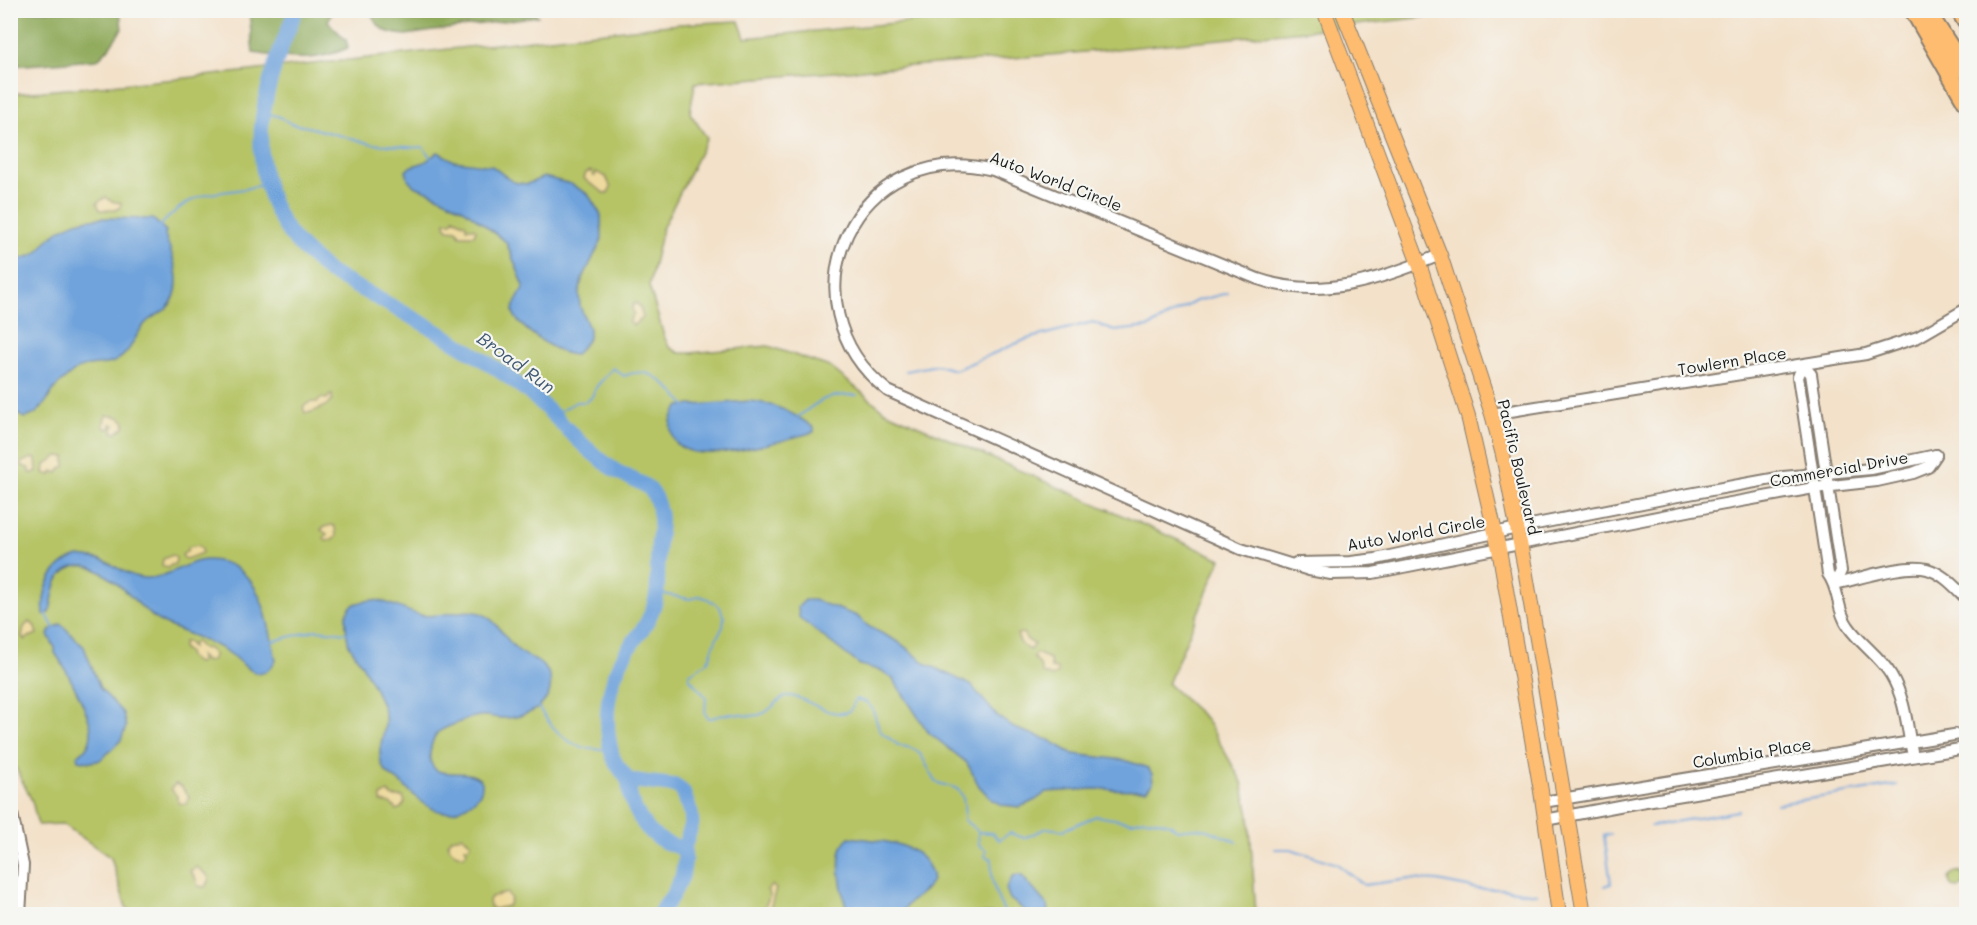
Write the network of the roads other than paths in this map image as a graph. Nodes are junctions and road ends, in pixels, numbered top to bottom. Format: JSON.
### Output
{"nodes":[{"id":1,"x":1324,"y":10,"type":"edge"},
{"id":2,"x":1342,"y":10,"type":"edge"},
{"id":3,"x":1913,"y":10,"type":"edge"},
{"id":4,"x":1926,"y":10,"type":"edge"},
{"id":5,"x":1959,"y":10,"type":"edge"},
{"id":6,"x":1966,"y":22,"type":"edge"},
{"id":7,"x":1966,"y":70,"type":"edge"},
{"id":8,"x":1966,"y":102,"type":"edge"},
{"id":9,"x":1440,"y":255,"type":"junction"},
{"id":10,"x":1419,"y":264,"type":"junction"},
{"id":11,"x":1966,"y":309,"type":"edge"},
{"id":12,"x":1803,"y":365,"type":"junction"},
{"id":13,"x":1492,"y":414,"type":"junction"},
{"id":14,"x":1812,"y":474,"type":"junction"},
{"id":15,"x":1826,"y":474,"type":"junction"},
{"id":16,"x":1828,"y":487,"type":"junction"},
{"id":17,"x":1814,"y":489,"type":"junction"},
{"id":18,"x":1517,"y":528,"type":"junction"},
{"id":19,"x":1495,"y":534,"type":"junction"},
{"id":20,"x":1520,"y":545,"type":"junction"},
{"id":21,"x":1499,"y":549,"type":"junction"},
{"id":22,"x":1285,"y":563,"type":"junction"},
{"id":23,"x":1835,"y":584,"type":"junction"},
{"id":24,"x":1966,"y":596,"type":"edge"},
{"id":25,"x":1966,"y":733,"type":"edge"},
{"id":26,"x":1910,"y":742,"type":"junction"},
{"id":27,"x":1966,"y":748,"type":"edge"},
{"id":28,"x":1913,"y":756,"type":"junction"},
{"id":29,"x":1566,"y":798,"type":"junction"},
{"id":30,"x":1543,"y":802,"type":"junction"},
{"id":31,"x":10,"y":804,"type":"edge"},
{"id":32,"x":1568,"y":815,"type":"junction"},
{"id":33,"x":1545,"y":820,"type":"junction"},
{"id":34,"x":20,"y":915,"type":"edge"},
{"id":35,"x":1559,"y":915,"type":"edge"},
{"id":36,"x":1584,"y":915,"type":"edge"}],
"edges":[{"from":1,"to":10,"type":"main road"},
{"from":2,"to":9,"type":"main road","name":"Pacific Boulevard"},
{"from":3,"to":8,"type":"highway"},
{"from":4,"to":7,"type":"highway"},
{"from":5,"to":6,"type":"highway"},
{"from":9,"to":10,"type":"street","name":"Auto World Circle"},
{"from":9,"to":13,"type":"main road","name":"Pacific Boulevard"},
{"from":10,"to":19,"type":"main road"},
{"from":10,"to":22,"type":"street","name":"Auto World Circle"},
{"from":11,"to":12,"type":"street","name":"Towlern Place"},
{"from":12,"to":13,"type":"street","name":"Towlern Place"},
{"from":12,"to":14,"type":"street"},
{"from":12,"to":15,"type":"street"},
{"from":13,"to":18,"type":"main road","name":"Pacific Boulevard"},
{"from":14,"to":15,"type":"street","name":"Commercial Drive"},
{"from":14,"to":17,"type":"street"},
{"from":14,"to":18,"type":"street","name":"Commercial Drive"},
{"from":15,"to":16,"type":"street"},
{"from":15,"to":16,"type":"street","name":"Commercial Drive"},
{"from":16,"to":17,"type":"street","name":"Commercial Drive"},
{"from":16,"to":23,"type":"street"},
{"from":17,"to":20,"type":"street","name":"Commercial Drive"},
{"from":17,"to":23,"type":"street"},
{"from":18,"to":19,"type":"street","name":"Auto World Circle"},
{"from":18,"to":20,"type":"main road","name":"Pacific Boulevard"},
{"from":19,"to":21,"type":"main road"},
{"from":19,"to":22,"type":"street","name":"Auto World Circle"},
{"from":20,"to":21,"type":"street","name":"Commercial Drive"},
{"from":20,"to":29,"type":"main road","name":"Pacific Boulevard"},
{"from":21,"to":22,"type":"street","name":"Auto World Circle"},
{"from":21,"to":30,"type":"main road"},
{"from":23,"to":24,"type":"street"},
{"from":23,"to":26,"type":"street"},
{"from":25,"to":26,"type":"street","name":"Columbia Place"},
{"from":26,"to":28,"type":"street"},
{"from":26,"to":29,"type":"street","name":"Columbia Place"},
{"from":27,"to":28,"type":"street","name":"Columbia Place"},
{"from":28,"to":32,"type":"street","name":"Columbia Place"},
{"from":29,"to":30,"type":"street","name":"Columbia Place"},
{"from":29,"to":32,"type":"main road","name":"Pacific Boulevard"},
{"from":30,"to":33,"type":"main road"},
{"from":31,"to":34,"type":"street"},
{"from":32,"to":33,"type":"street","name":"Columbia Place"},
{"from":32,"to":36,"type":"main road","name":"Pacific Boulevard"},
{"from":33,"to":35,"type":"main road"}]}
